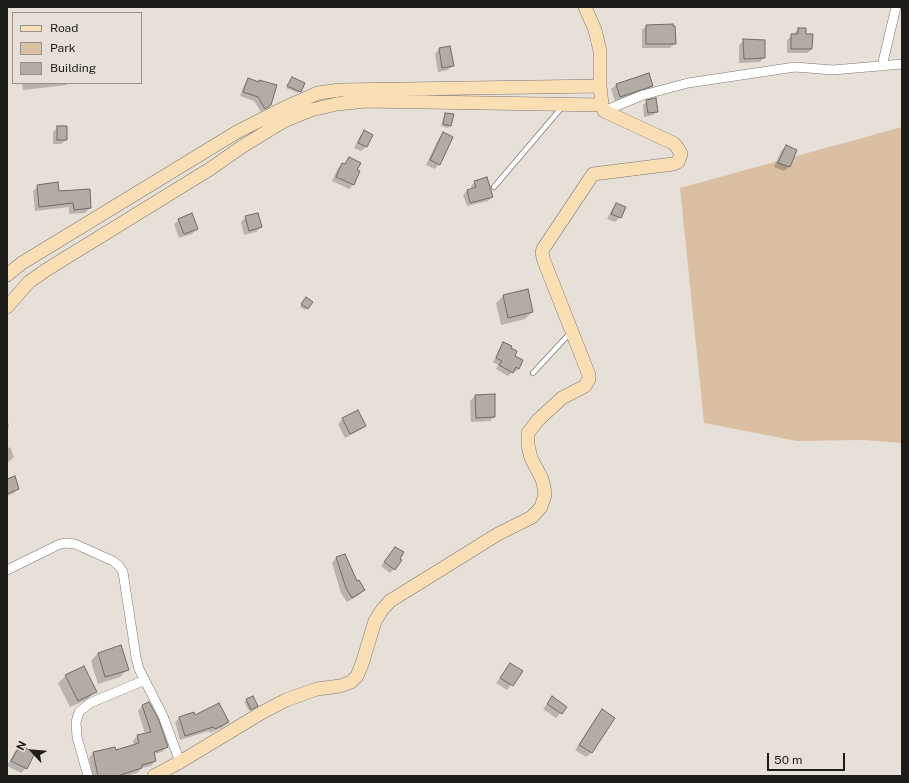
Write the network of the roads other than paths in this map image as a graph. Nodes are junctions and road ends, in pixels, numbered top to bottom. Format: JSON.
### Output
{"nodes":[{"id":1,"x":585,"y":7,"type":"edge"},
{"id":2,"x":896,"y":7,"type":"edge"},
{"id":3,"x":902,"y":64,"type":"edge"},
{"id":4,"x":882,"y":66,"type":"junction"},
{"id":5,"x":600,"y":86,"type":"junction"},
{"id":6,"x":566,"y":103,"type":"junction"},
{"id":7,"x":603,"y":108,"type":"junction"},
{"id":8,"x":494,"y":187,"type":"dead end"},
{"id":9,"x":7,"y":275,"type":"edge"},
{"id":10,"x":7,"y":307,"type":"edge"},
{"id":11,"x":572,"y":331,"type":"junction"},
{"id":12,"x":533,"y":373,"type":"dead end"},
{"id":13,"x":7,"y":570,"type":"edge"},
{"id":14,"x":145,"y":680,"type":"junction"},
{"id":15,"x":180,"y":762,"type":"junction"},
{"id":16,"x":88,"y":776,"type":"edge"},
{"id":17,"x":154,"y":776,"type":"edge"}],
"edges":[{"from":1,"to":5,"type":"street"},
{"from":2,"to":4,"type":"street"},
{"from":3,"to":4,"type":"street"},
{"from":4,"to":7,"type":"street"},
{"from":5,"to":7,"type":"street"},
{"from":5,"to":9,"type":"street"},
{"from":6,"to":7,"type":"street"},
{"from":6,"to":8,"type":"lane"},
{"from":6,"to":10,"type":"street"},
{"from":7,"to":11,"type":"street"},
{"from":11,"to":12,"type":"lane"},
{"from":11,"to":15,"type":"street"},
{"from":13,"to":14,"type":"street"},
{"from":14,"to":15,"type":"street"},
{"from":14,"to":16,"type":"street"},
{"from":15,"to":17,"type":"street"}]}
